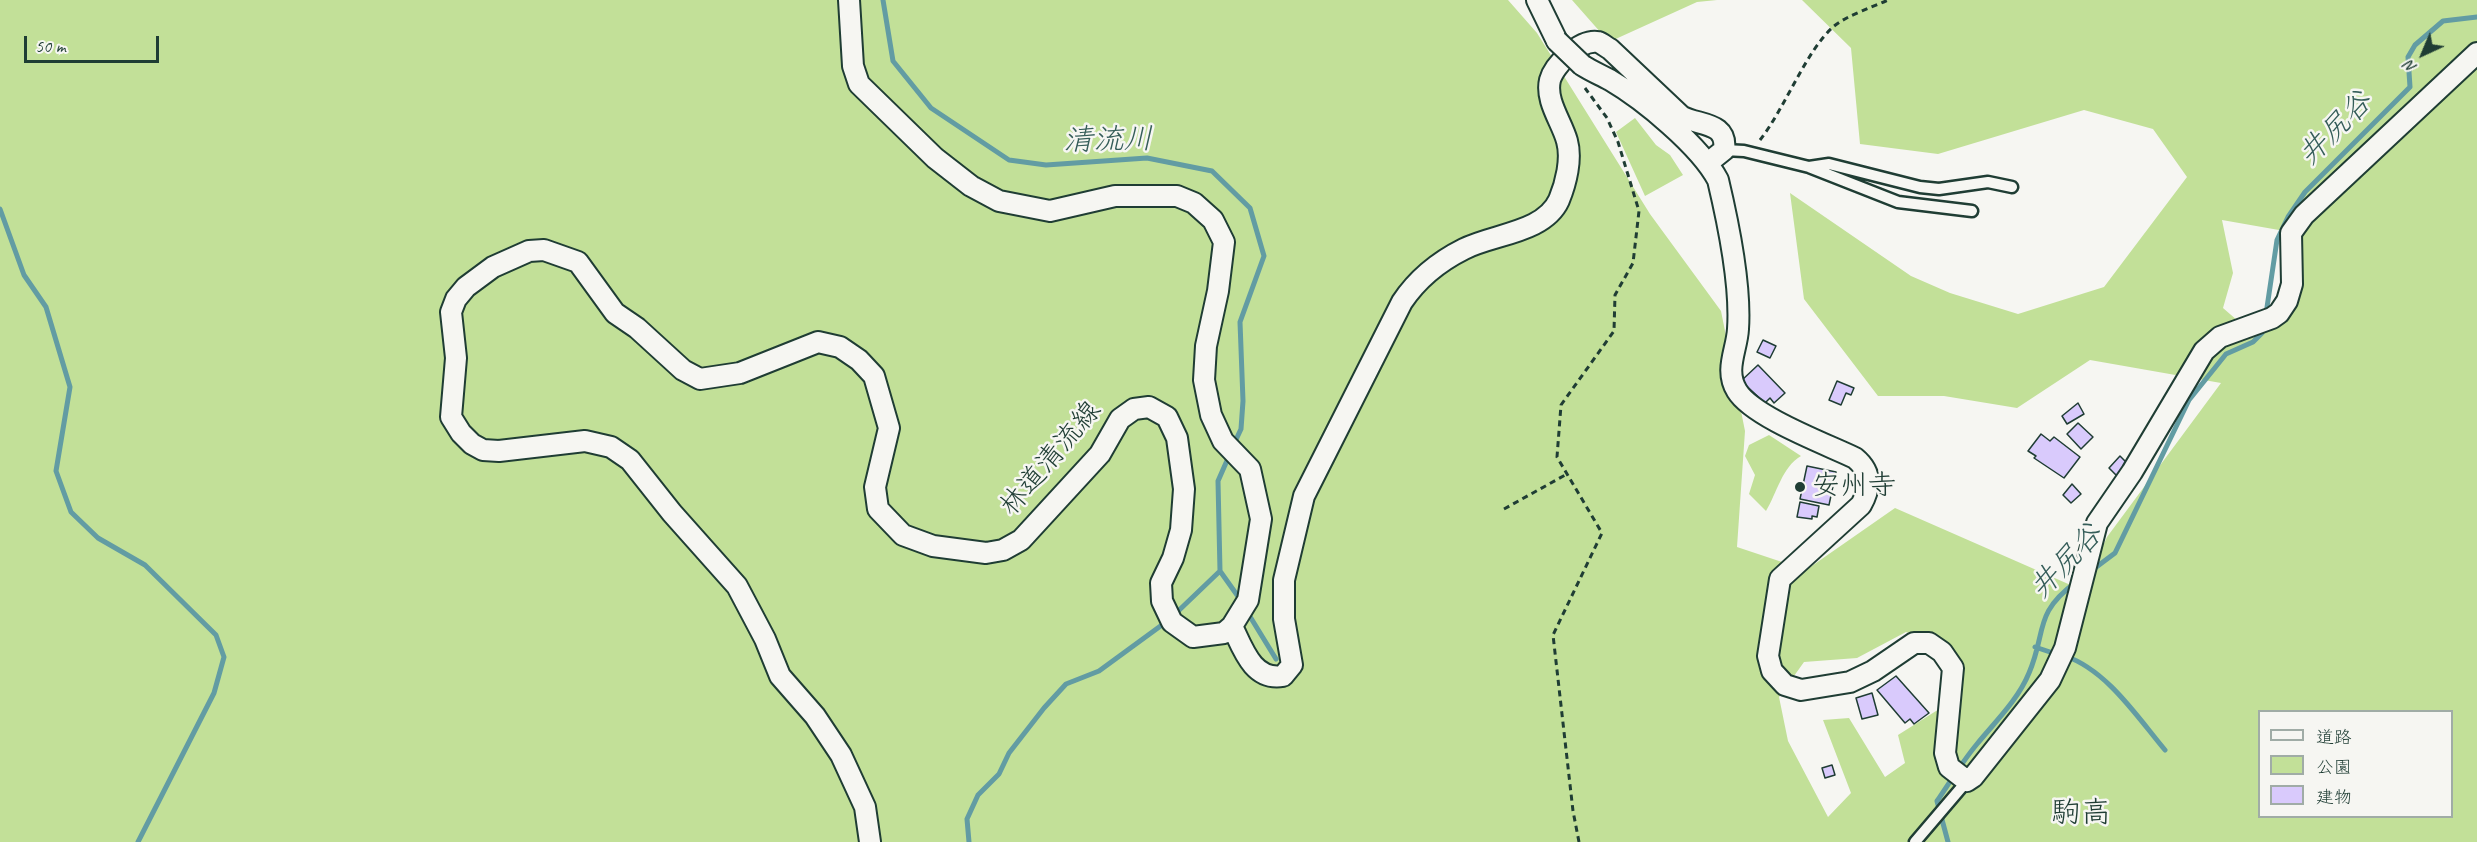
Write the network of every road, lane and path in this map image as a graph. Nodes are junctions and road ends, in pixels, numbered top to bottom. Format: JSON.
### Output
{"nodes":[{"id":1,"x":849,"y":0,"type":"edge"},
{"id":2,"x":1537,"y":0,"type":"edge"},
{"id":3,"x":1888,"y":0,"type":"edge"},
{"id":4,"x":2477,"y":53,"type":"edge"},
{"id":5,"x":1585,"y":67,"type":"junction"},
{"id":6,"x":1734,"y":150,"type":"junction"},
{"id":7,"x":1709,"y":162,"type":"junction"},
{"id":8,"x":1809,"y":166,"type":"junction"},
{"id":9,"x":2012,"y":187,"type":"dead end"},
{"id":10,"x":1972,"y":211,"type":"dead end"},
{"id":11,"x":1567,"y":474,"type":"junction"},
{"id":12,"x":1504,"y":509,"type":"dead end"},
{"id":13,"x":1232,"y":626,"type":"junction"},
{"id":14,"x":1967,"y":781,"type":"junction"},
{"id":15,"x":870,"y":842,"type":"edge"},
{"id":16,"x":1579,"y":842,"type":"edge"},
{"id":17,"x":1915,"y":842,"type":"edge"}],
"edges":[{"from":1,"to":13,"type":"street"},
{"from":2,"to":5,"type":"street","bridge":true},
{"from":3,"to":6,"type":"path"},
{"from":4,"to":14,"type":"street"},
{"from":5,"to":7,"type":"street"},
{"from":5,"to":11,"type":"path"},
{"from":6,"to":7,"type":"street"},
{"from":6,"to":8,"type":"lane"},
{"from":6,"to":13,"type":"street"},
{"from":7,"to":14,"type":"street"},
{"from":8,"to":9,"type":"lane"},
{"from":8,"to":10,"type":"lane"},
{"from":11,"to":12,"type":"path"},
{"from":11,"to":16,"type":"path"},
{"from":13,"to":15,"type":"street","name":"林道清流線"},
{"from":14,"to":17,"type":"lane"}]}
